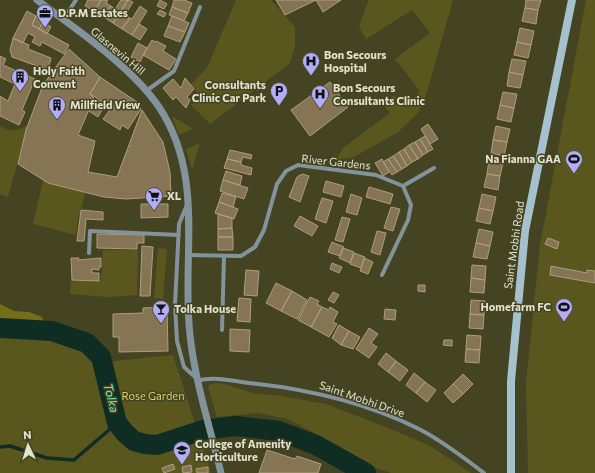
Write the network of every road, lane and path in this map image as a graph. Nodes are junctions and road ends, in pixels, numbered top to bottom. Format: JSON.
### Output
{"nodes":[{"id":1,"x":36,"y":0,"type":"edge"},
{"id":2,"x":76,"y":0,"type":"edge"},
{"id":3,"x":572,"y":0,"type":"edge"},
{"id":4,"x":200,"y":7,"type":"dead end"},
{"id":5,"x":63,"y":20,"type":"junction"},
{"id":6,"x":146,"y":91,"type":"junction"},
{"id":7,"x":434,"y":168,"type":"dead end"},
{"id":8,"x":403,"y":186,"type":"junction"},
{"id":9,"x":188,"y":201,"type":"junction"},
{"id":10,"x":179,"y":234,"type":"junction"},
{"id":11,"x":89,"y":253,"type":"dead end"},
{"id":12,"x":189,"y":255,"type":"junction"},
{"id":13,"x":224,"y":257,"type":"junction"},
{"id":14,"x":382,"y":275,"type":"dead end"},
{"id":15,"x":222,"y":330,"type":"dead end"},
{"id":16,"x":196,"y":379,"type":"junction"},
{"id":17,"x":221,"y":473,"type":"edge"},
{"id":18,"x":484,"y":473,"type":"edge"},
{"id":19,"x":511,"y":473,"type":"edge"}],
"edges":[{"from":1,"to":5,"type":"street","name":"Glasnevin Hill"},
{"from":2,"to":5,"type":"street"},
{"from":3,"to":19,"type":"main road","name":"Saint Mobhi Road"},
{"from":4,"to":6,"type":"street"},
{"from":5,"to":6,"type":"street","name":"Glasnevin Hill"},
{"from":6,"to":9,"type":"street","name":"Glasnevin Hill"},
{"from":7,"to":8,"type":"street"},
{"from":8,"to":13,"type":"street","name":"River Gardens"},
{"from":8,"to":14,"type":"street"},
{"from":9,"to":10,"type":"street","name":"Glasnevin Hill"},
{"from":9,"to":12,"type":"street","name":"Glasnevin Hill"},
{"from":10,"to":11,"type":"street"},
{"from":10,"to":16,"type":"street","name":"Glasnevin Hill"},
{"from":12,"to":13,"type":"street","name":"River Gardens"},
{"from":12,"to":16,"type":"street","name":"Glasnevin Hill"},
{"from":13,"to":15,"type":"street"},
{"from":16,"to":17,"type":"street","name":"Glasnevin Hill"},
{"from":16,"to":18,"type":"street","name":"Saint Mobhi Drive"}]}
